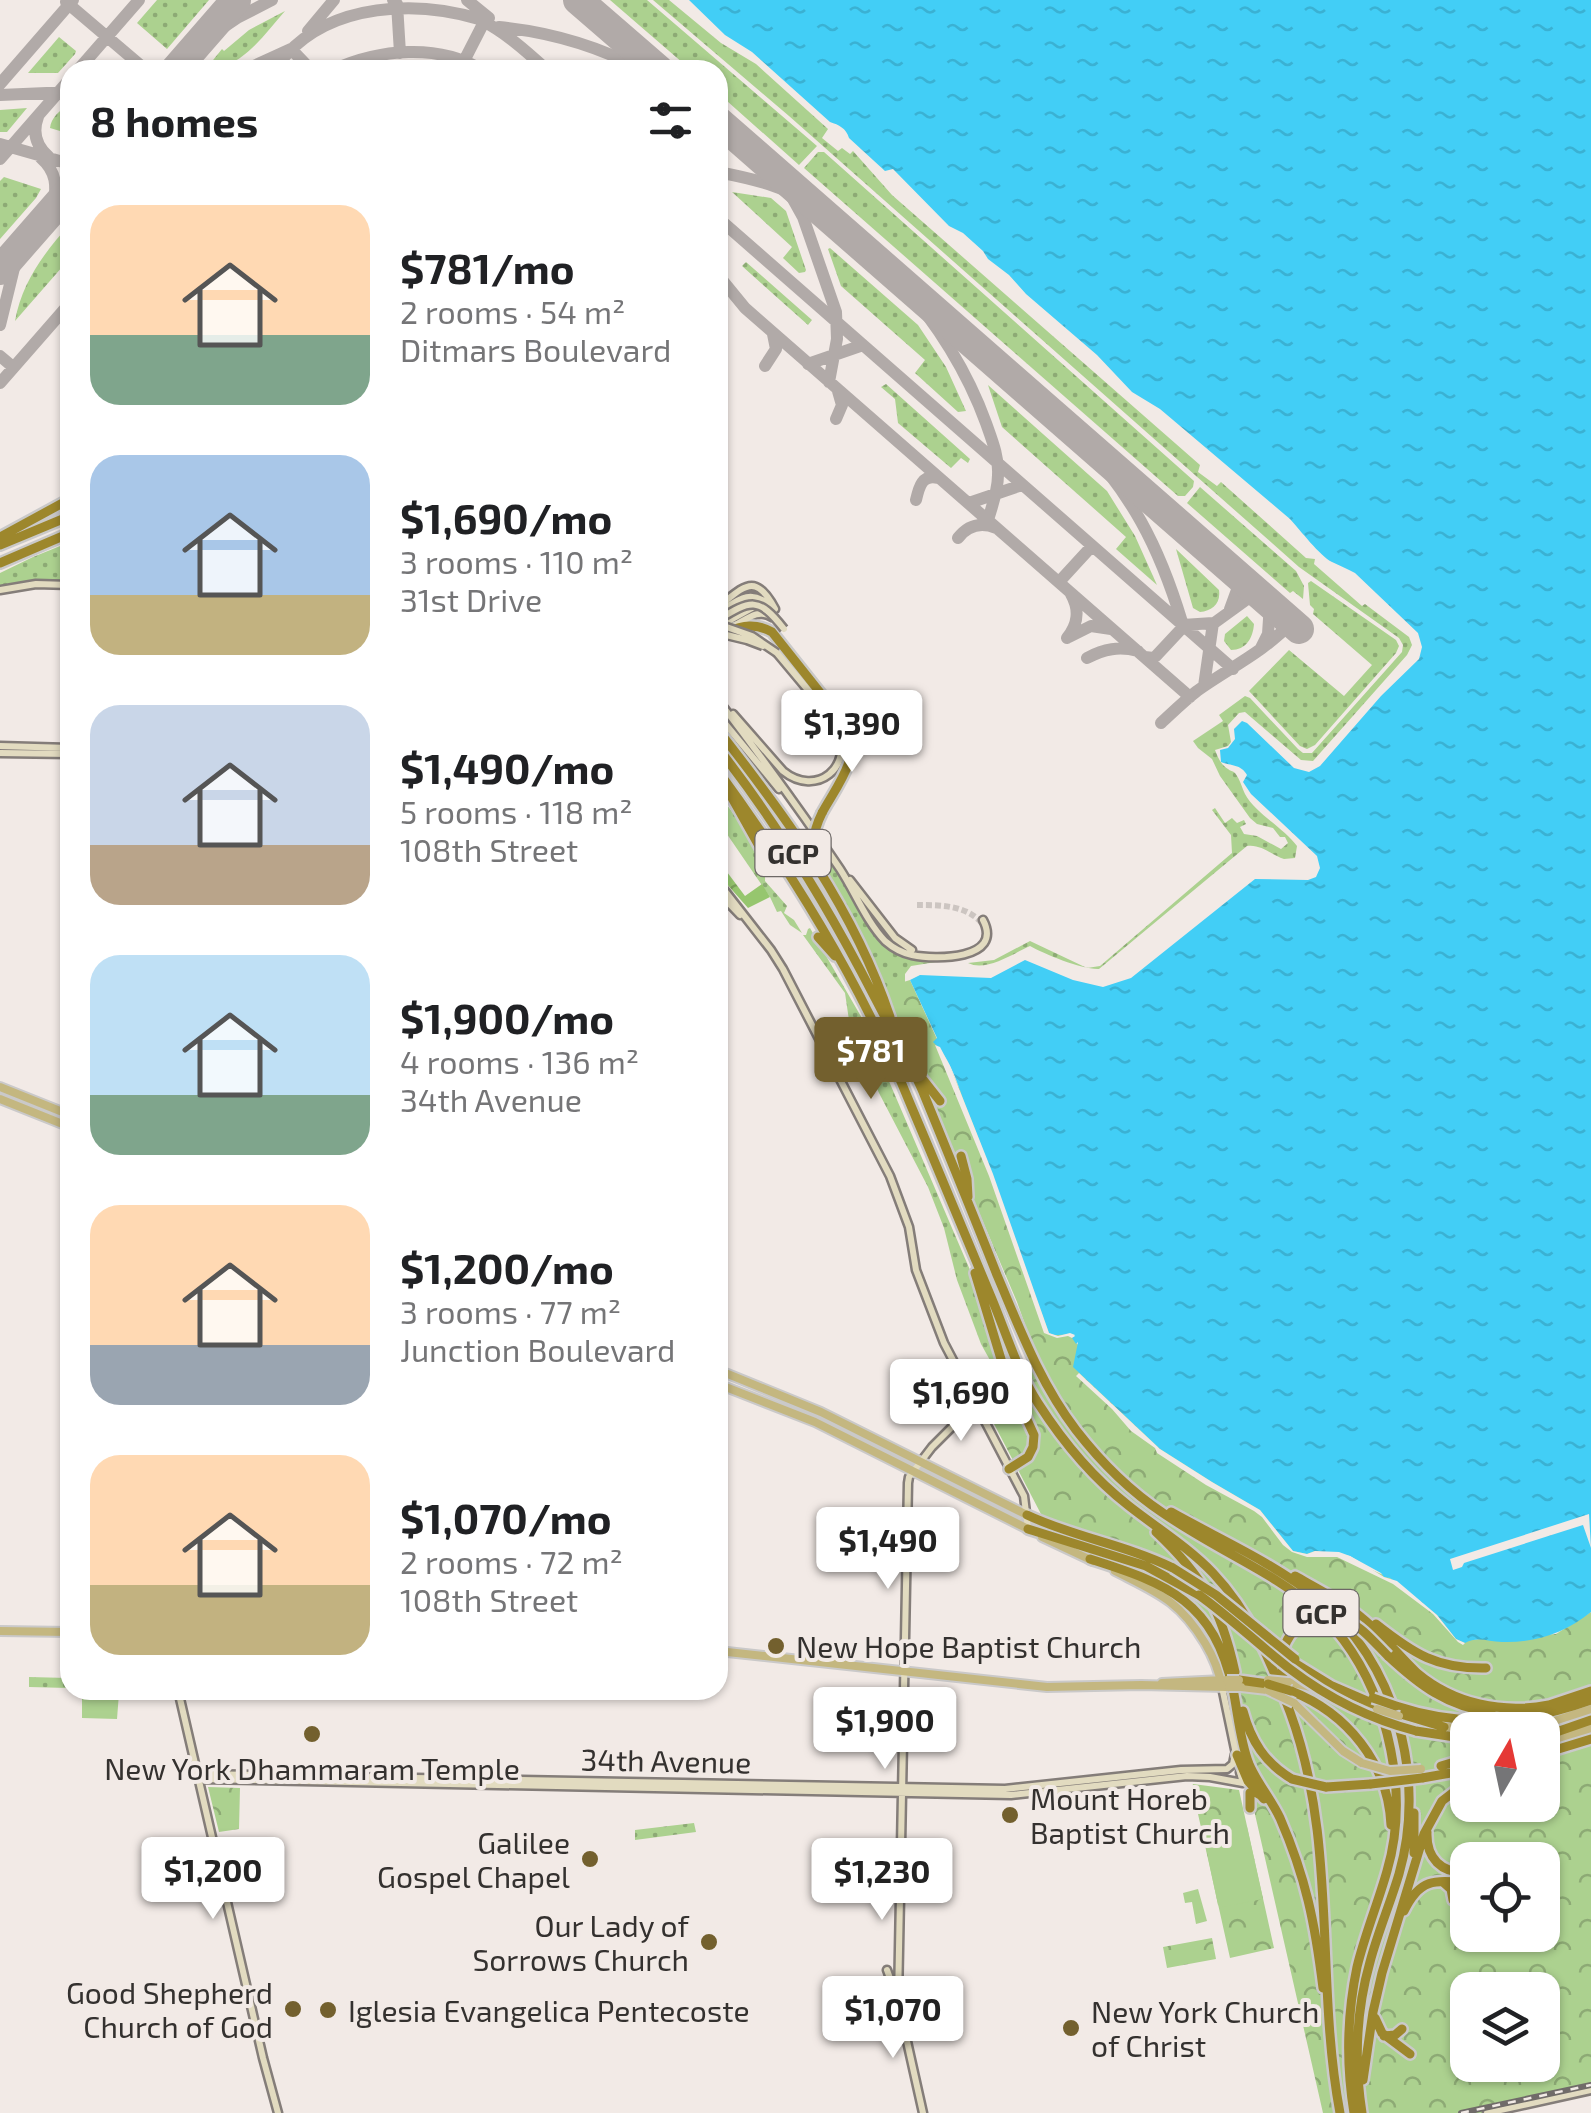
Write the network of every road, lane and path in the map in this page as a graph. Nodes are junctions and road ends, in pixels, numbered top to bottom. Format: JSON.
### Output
{"nodes":[{"id":1,"x":60,"y":506,"type":"edge"},
{"id":2,"x":60,"y":520,"type":"edge"},
{"id":3,"x":0,"y":537,"type":"edge"},
{"id":4,"x":60,"y":537,"type":"edge"},
{"id":5,"x":0,"y":545,"type":"edge"},
{"id":6,"x":0,"y":564,"type":"edge"},
{"id":7,"x":60,"y":585,"type":"edge"},
{"id":8,"x":0,"y":590,"type":"edge"},
{"id":9,"x":744,"y":598,"type":"junction"},
{"id":10,"x":752,"y":607,"type":"junction"},
{"id":11,"x":728,"y":609,"type":"edge"},
{"id":12,"x":774,"y":610,"type":"junction"},
{"id":13,"x":728,"y":612,"type":"edge"},
{"id":14,"x":728,"y":617,"type":"edge"},
{"id":15,"x":728,"y":619,"type":"edge"},
{"id":16,"x":728,"y":622,"type":"edge"},
{"id":17,"x":728,"y":624,"type":"edge"},
{"id":18,"x":728,"y":629,"type":"edge"},
{"id":19,"x":818,"y":701,"type":"junction"},
{"id":20,"x":728,"y":710,"type":"edge"},
{"id":21,"x":728,"y":713,"type":"edge"},
{"id":22,"x":728,"y":729,"type":"edge"},
{"id":23,"x":728,"y":743,"type":"edge"},
{"id":24,"x":0,"y":750,"type":"edge"},
{"id":25,"x":60,"y":751,"type":"edge"},
{"id":26,"x":728,"y":762,"type":"edge"},
{"id":27,"x":728,"y":785,"type":"edge"},
{"id":28,"x":836,"y":786,"type":"junction"},
{"id":29,"x":728,"y":790,"type":"edge"},
{"id":30,"x":790,"y":801,"type":"junction"},
{"id":31,"x":768,"y":862,"type":"dead end"},
{"id":32,"x":839,"y":868,"type":"junction"},
{"id":33,"x":820,"y":870,"type":"junction"},
{"id":34,"x":728,"y":895,"type":"edge"},
{"id":35,"x":728,"y":902,"type":"edge"},
{"id":36,"x":984,"y":920,"type":"dead end"},
{"id":37,"x":752,"y":926,"type":"junction"},
{"id":38,"x":818,"y":937,"type":"dead end"},
{"id":39,"x":912,"y":950,"type":"dead end"},
{"id":40,"x":846,"y":970,"type":"junction"},
{"id":41,"x":899,"y":1043,"type":"junction"},
{"id":42,"x":908,"y":1059,"type":"junction"},
{"id":43,"x":0,"y":1087,"type":"edge"},
{"id":44,"x":0,"y":1100,"type":"edge"},
{"id":45,"x":940,"y":1102,"type":"dead end"},
{"id":46,"x":60,"y":1111,"type":"edge"},
{"id":47,"x":60,"y":1123,"type":"edge"},
{"id":48,"x":961,"y":1156,"type":"dead end"},
{"id":49,"x":969,"y":1205,"type":"junction"},
{"id":50,"x":969,"y":1246,"type":"junction"},
{"id":51,"x":728,"y":1374,"type":"edge"},
{"id":52,"x":728,"y":1388,"type":"edge"},
{"id":53,"x":976,"y":1403,"type":"junction"},
{"id":54,"x":1091,"y":1448,"type":"junction"},
{"id":55,"x":920,"y":1462,"type":"junction"},
{"id":56,"x":1009,"y":1469,"type":"junction"},
{"id":57,"x":912,"y":1472,"type":"junction"},
{"id":58,"x":1128,"y":1506,"type":"junction"},
{"id":59,"x":1027,"y":1515,"type":"junction"},
{"id":60,"x":1028,"y":1529,"type":"junction"},
{"id":61,"x":1232,"y":1545,"type":"junction"},
{"id":62,"x":1090,"y":1559,"type":"junction"},
{"id":63,"x":1313,"y":1586,"type":"junction"},
{"id":64,"x":0,"y":1631,"type":"edge"},
{"id":65,"x":60,"y":1632,"type":"edge"},
{"id":66,"x":728,"y":1652,"type":"edge"},
{"id":67,"x":1486,"y":1668,"type":"dead end"},
{"id":68,"x":905,"y":1672,"type":"junction"},
{"id":69,"x":1240,"y":1683,"type":"joint"},
{"id":70,"x":1225,"y":1684,"type":"junction"},
{"id":71,"x":1268,"y":1685,"type":"junction"},
{"id":72,"x":1289,"y":1687,"type":"junction"},
{"id":73,"x":1591,"y":1691,"type":"edge"},
{"id":74,"x":180,"y":1700,"type":"edge"},
{"id":75,"x":1591,"y":1700,"type":"edge"},
{"id":76,"x":1375,"y":1704,"type":"junction"},
{"id":77,"x":1237,"y":1708,"type":"junction"},
{"id":78,"x":1591,"y":1710,"type":"edge"},
{"id":79,"x":1398,"y":1712,"type":"junction"},
{"id":80,"x":1483,"y":1712,"type":"edge"},
{"id":81,"x":1491,"y":1712,"type":"edge"},
{"id":82,"x":1530,"y":1712,"type":"edge"},
{"id":83,"x":1556,"y":1712,"type":"edge"},
{"id":84,"x":1291,"y":1715,"type":"junction"},
{"id":85,"x":1560,"y":1719,"type":"edge"},
{"id":86,"x":1591,"y":1719,"type":"edge"},
{"id":87,"x":1450,"y":1720,"type":"edge"},
{"id":88,"x":1444,"y":1727,"type":"joint"},
{"id":89,"x":1450,"y":1728,"type":"edge"},
{"id":90,"x":1591,"y":1728,"type":"edge"},
{"id":91,"x":1560,"y":1731,"type":"edge"},
{"id":92,"x":1560,"y":1734,"type":"edge"},
{"id":93,"x":1450,"y":1737,"type":"edge"},
{"id":94,"x":1591,"y":1739,"type":"edge"},
{"id":95,"x":1402,"y":1740,"type":"junction"},
{"id":96,"x":1560,"y":1749,"type":"edge"},
{"id":97,"x":1236,"y":1752,"type":"junction"},
{"id":98,"x":1450,"y":1764,"type":"edge"},
{"id":99,"x":1441,"y":1766,"type":"joint"},
{"id":100,"x":1450,"y":1772,"type":"edge"},
{"id":101,"x":1421,"y":1774,"type":"junction"},
{"id":102,"x":198,"y":1777,"type":"junction"},
{"id":103,"x":1292,"y":1779,"type":"junction"},
{"id":104,"x":1243,"y":1783,"type":"junction"},
{"id":105,"x":902,"y":1790,"type":"junction"},
{"id":106,"x":1257,"y":1792,"type":"junction"},
{"id":107,"x":1450,"y":1793,"type":"edge"},
{"id":108,"x":1250,"y":1808,"type":"dead end"},
{"id":109,"x":1430,"y":1819,"type":"junction"},
{"id":110,"x":1282,"y":1823,"type":"junction"},
{"id":111,"x":1450,"y":1870,"type":"edge"},
{"id":112,"x":1386,"y":1877,"type":"junction"},
{"id":113,"x":1436,"y":1880,"type":"junction"},
{"id":114,"x":1450,"y":1881,"type":"edge"},
{"id":115,"x":1450,"y":1888,"type":"edge"},
{"id":116,"x":1404,"y":1895,"type":"junction"},
{"id":117,"x":1388,"y":1951,"type":"junction"},
{"id":118,"x":886,"y":1970,"type":"dead end"},
{"id":119,"x":1379,"y":1985,"type":"junction"},
{"id":120,"x":898,"y":2001,"type":"junction"},
{"id":121,"x":1402,"y":2029,"type":"dead end"},
{"id":122,"x":1384,"y":2036,"type":"junction"},
{"id":123,"x":1410,"y":2054,"type":"dead end"},
{"id":124,"x":1332,"y":2056,"type":"junction"},
{"id":125,"x":1591,"y":2090,"type":"edge"},
{"id":126,"x":278,"y":2113,"type":"edge"},
{"id":127,"x":922,"y":2113,"type":"edge"},
{"id":128,"x":1340,"y":2113,"type":"edge"},
{"id":129,"x":1354,"y":2113,"type":"edge"},
{"id":130,"x":1363,"y":2113,"type":"edge"},
{"id":131,"x":1487,"y":2113,"type":"edge"}],
"edges":[{"from":1,"to":3,"type":"highway"},
{"from":2,"to":5,"type":"highway"},
{"from":4,"to":6,"type":"highway"},
{"from":7,"to":8,"type":"street"},
{"from":9,"to":10,"type":"street"},
{"from":9,"to":12,"type":"street"},
{"from":9,"to":13,"type":"street","bridge":true},
{"from":10,"to":12,"type":"street"},
{"from":10,"to":15,"type":"street"},
{"from":11,"to":12,"type":"street"},
{"from":14,"to":16,"type":"street","bridge":true},
{"from":17,"to":28,"type":"highway"},
{"from":18,"to":19,"type":"street","bridge":true},
{"from":19,"to":20,"type":"street"},
{"from":19,"to":28,"type":"highway"},
{"from":21,"to":30,"type":"street"},
{"from":22,"to":30,"type":"street"},
{"from":23,"to":33,"type":"highway"},
{"from":24,"to":25,"type":"street"},
{"from":26,"to":41,"type":"highway","number":"GCP"},
{"from":27,"to":40,"type":"highway","number":"GCP"},
{"from":28,"to":33,"type":"highway","bridge":true},
{"from":29,"to":31,"type":"highway"},
{"from":30,"to":32,"type":"street"},
{"from":32,"to":36,"type":"street"},
{"from":32,"to":39,"type":"street"},
{"from":33,"to":41,"type":"highway"},
{"from":34,"to":37,"type":"street"},
{"from":35,"to":37,"type":"street"},
{"from":37,"to":53,"type":"street"},
{"from":38,"to":40,"type":"highway"},
{"from":40,"to":50,"type":"highway","number":"GCP"},
{"from":41,"to":42,"type":"highway","number":"GCP"},
{"from":42,"to":45,"type":"highway"},
{"from":42,"to":49,"type":"highway","number":"GCP"},
{"from":43,"to":46,"type":"main road"},
{"from":44,"to":47,"type":"main road"},
{"from":48,"to":49,"type":"highway"},
{"from":49,"to":54,"type":"highway","number":"GCP"},
{"from":50,"to":56,"type":"highway"},
{"from":50,"to":58,"type":"highway","number":"GCP"},
{"from":51,"to":55,"type":"main road"},
{"from":52,"to":57,"type":"main road"},
{"from":53,"to":55,"type":"street"},
{"from":53,"to":56,"type":"street"},
{"from":54,"to":61,"type":"highway","number":"GCP"},
{"from":54,"to":112,"type":"highway","number":"GCP"},
{"from":55,"to":57,"type":"street"},
{"from":55,"to":59,"type":"main road"},
{"from":56,"to":59,"type":"street"},
{"from":57,"to":60,"type":"main road"},
{"from":57,"to":68,"type":"street"},
{"from":58,"to":84,"type":"highway","number":"GCP"},
{"from":58,"to":103,"type":"highway"},
{"from":59,"to":60,"type":"street"},
{"from":59,"to":76,"type":"highway","bridge":true},
{"from":60,"to":62,"type":"main road"},
{"from":60,"to":93,"type":"highway","bridge":true},
{"from":61,"to":63,"type":"highway"},
{"from":61,"to":95,"type":"highway","number":"GCP"},
{"from":62,"to":70,"type":"main road"},
{"from":62,"to":77,"type":"highway"},
{"from":63,"to":67,"type":"highway"},
{"from":63,"to":81,"type":"highway"},
{"from":64,"to":65,"type":"main road"},
{"from":66,"to":68,"type":"main road"},
{"from":68,"to":70,"type":"main road"},
{"from":68,"to":105,"type":"street"},
{"from":69,"to":70,"type":"main road","bridge":true},
{"from":69,"to":71,"type":"highway"},
{"from":70,"to":97,"type":"street"},
{"from":71,"to":72,"type":"highway","bridge":true},
{"from":71,"to":101,"type":"main road","bridge":true},
{"from":72,"to":76,"type":"main road"},
{"from":72,"to":112,"type":"highway"},
{"from":73,"to":82,"type":"highway"},
{"from":74,"to":102,"type":"street"},
{"from":75,"to":83,"type":"highway"},
{"from":76,"to":79,"type":"highway","bridge":true},
{"from":77,"to":103,"type":"highway"},
{"from":77,"to":110,"type":"highway"},
{"from":78,"to":85,"type":"main road"},
{"from":79,"to":87,"type":"highway"},
{"from":79,"to":88,"type":"highway"},
{"from":80,"to":84,"type":"highway","bridge":true},
{"from":84,"to":124,"type":"highway","number":"GCP"},
{"from":86,"to":91,"type":"highway"},
{"from":88,"to":89,"type":"main road"},
{"from":90,"to":92,"type":"main road"},
{"from":94,"to":96,"type":"highway"},
{"from":95,"to":116,"type":"highway"},
{"from":95,"to":130,"type":"highway","number":"GCP"},
{"from":97,"to":104,"type":"street"},
{"from":97,"to":105,"type":"street","name":"34th Avenue"},
{"from":97,"to":106,"type":"highway"},
{"from":98,"to":99,"type":"highway"},
{"from":99,"to":101,"type":"main road"},
{"from":100,"to":101,"type":"highway"},
{"from":101,"to":103,"type":"highway","bridge":true},
{"from":102,"to":105,"type":"street","name":"34th Avenue"},
{"from":102,"to":126,"type":"street"},
{"from":104,"to":105,"type":"street","name":"34th Avenue"},
{"from":104,"to":106,"type":"highway"},
{"from":105,"to":120,"type":"street"},
{"from":106,"to":108,"type":"highway"},
{"from":106,"to":110,"type":"highway"},
{"from":107,"to":109,"type":"highway"},
{"from":109,"to":111,"type":"highway"},
{"from":109,"to":116,"type":"highway"},
{"from":110,"to":124,"type":"highway"},
{"from":112,"to":129,"type":"highway","number":"GCP"},
{"from":113,"to":114,"type":"highway"},
{"from":113,"to":115,"type":"highway"},
{"from":113,"to":117,"type":"highway"},
{"from":116,"to":117,"type":"highway"},
{"from":117,"to":119,"type":"highway"},
{"from":118,"to":120,"type":"street"},
{"from":119,"to":122,"type":"highway"},
{"from":119,"to":130,"type":"highway"},
{"from":120,"to":127,"type":"street"},
{"from":121,"to":122,"type":"highway"},
{"from":122,"to":123,"type":"highway"},
{"from":124,"to":128,"type":"highway","number":"GCP"},
{"from":125,"to":131,"type":"street"}]}
